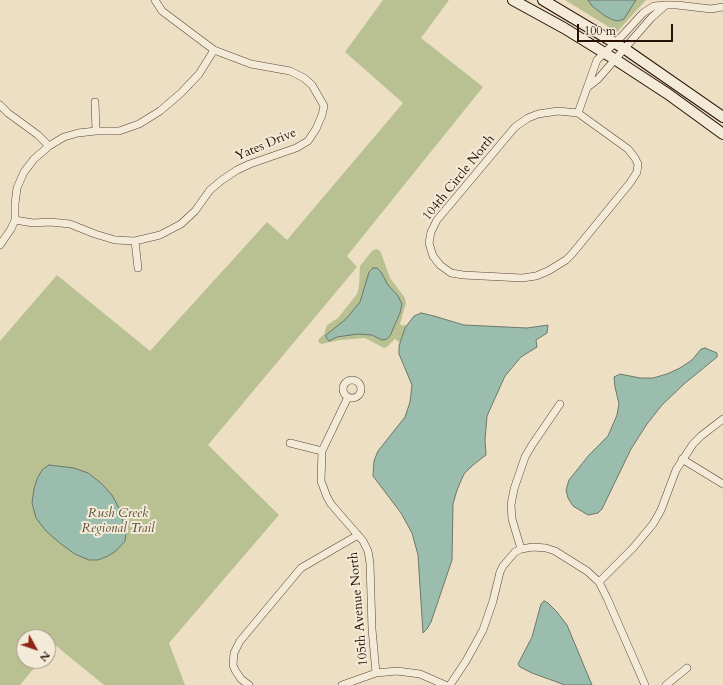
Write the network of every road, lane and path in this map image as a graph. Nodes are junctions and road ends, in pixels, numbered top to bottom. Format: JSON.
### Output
{"nodes":[{"id":1,"x":155,"y":0,"type":"edge"},
{"id":2,"x":513,"y":0,"type":"edge"},
{"id":3,"x":543,"y":0,"type":"edge"},
{"id":4,"x":667,"y":5,"type":"junction"},
{"id":5,"x":723,"y":7,"type":"edge"},
{"id":6,"x":615,"y":43,"type":"junction"},
{"id":7,"x":625,"y":49,"type":"junction"},
{"id":8,"x":214,"y":50,"type":"junction"},
{"id":9,"x":604,"y":52,"type":"junction"},
{"id":10,"x":616,"y":60,"type":"junction"},
{"id":11,"x":589,"y":86,"type":"junction"},
{"id":12,"x":95,"y":102,"type":"dead end"},
{"id":13,"x":0,"y":105,"type":"edge"},
{"id":14,"x":578,"y":113,"type":"junction"},
{"id":15,"x":723,"y":117,"type":"edge"},
{"id":16,"x":96,"y":131,"type":"junction"},
{"id":17,"x":723,"y":134,"type":"edge"},
{"id":18,"x":49,"y":146,"type":"junction"},
{"id":19,"x":15,"y":220,"type":"junction"},
{"id":20,"x":135,"y":241,"type":"junction"},
{"id":21,"x":0,"y":245,"type":"edge"},
{"id":22,"x":138,"y":268,"type":"dead end"},
{"id":23,"x":348,"y":397,"type":"dead end"},
{"id":24,"x":560,"y":404,"type":"dead end"},
{"id":25,"x":723,"y":419,"type":"edge"},
{"id":26,"x":290,"y":443,"type":"dead end"},
{"id":27,"x":322,"y":451,"type":"junction"},
{"id":28,"x":682,"y":459,"type":"junction"},
{"id":29,"x":723,"y":484,"type":"edge"},
{"id":30,"x":358,"y":535,"type":"junction"},
{"id":31,"x":521,"y":549,"type":"junction"},
{"id":32,"x":599,"y":582,"type":"junction"},
{"id":33,"x":687,"y":668,"type":"dead end"},
{"id":34,"x":376,"y":673,"type":"junction"},
{"id":35,"x":249,"y":685,"type":"edge"},
{"id":36,"x":342,"y":685,"type":"edge"},
{"id":37,"x":445,"y":685,"type":"edge"},
{"id":38,"x":450,"y":685,"type":"edge"},
{"id":39,"x":645,"y":685,"type":"edge"},
{"id":40,"x":666,"y":685,"type":"edge"}],
"edges":[{"from":1,"to":8,"type":"street","name":"Yates Drive"},
{"from":2,"to":9,"type":"main road"},
{"from":3,"to":6,"type":"main road"},
{"from":4,"to":5,"type":"street"},
{"from":4,"to":6,"type":"street"},
{"from":4,"to":7,"type":"street"},
{"from":6,"to":7,"type":"main road"},
{"from":6,"to":9,"type":"street"},
{"from":7,"to":10,"type":"street"},
{"from":7,"to":15,"type":"main road"},
{"from":8,"to":16,"type":"street"},
{"from":8,"to":20,"type":"street","name":"Yates Drive"},
{"from":9,"to":10,"type":"main road"},
{"from":9,"to":11,"type":"street"},
{"from":10,"to":11,"type":"street"},
{"from":10,"to":17,"type":"main road"},
{"from":11,"to":14,"type":"street"},
{"from":12,"to":16,"type":"street"},
{"from":13,"to":18,"type":"street"},
{"from":14,"to":14,"type":"street","name":"104th Circle North"},
{"from":16,"to":18,"type":"street"},
{"from":18,"to":19,"type":"street"},
{"from":19,"to":20,"type":"street","name":"Yates Drive"},
{"from":19,"to":21,"type":"street"},
{"from":20,"to":22,"type":"street"},
{"from":23,"to":27,"type":"street","name":"105th Avenue North"},
{"from":24,"to":31,"type":"street"},
{"from":25,"to":28,"type":"street"},
{"from":26,"to":27,"type":"street"},
{"from":27,"to":30,"type":"street","name":"105th Avenue North"},
{"from":28,"to":29,"type":"street"},
{"from":28,"to":32,"type":"street"},
{"from":30,"to":34,"type":"street","name":"105th Avenue North"},
{"from":30,"to":35,"type":"street"},
{"from":31,"to":32,"type":"street"},
{"from":31,"to":38,"type":"street"},
{"from":32,"to":39,"type":"street"},
{"from":33,"to":40,"type":"street"},
{"from":34,"to":36,"type":"street"},
{"from":34,"to":37,"type":"street"}]}
